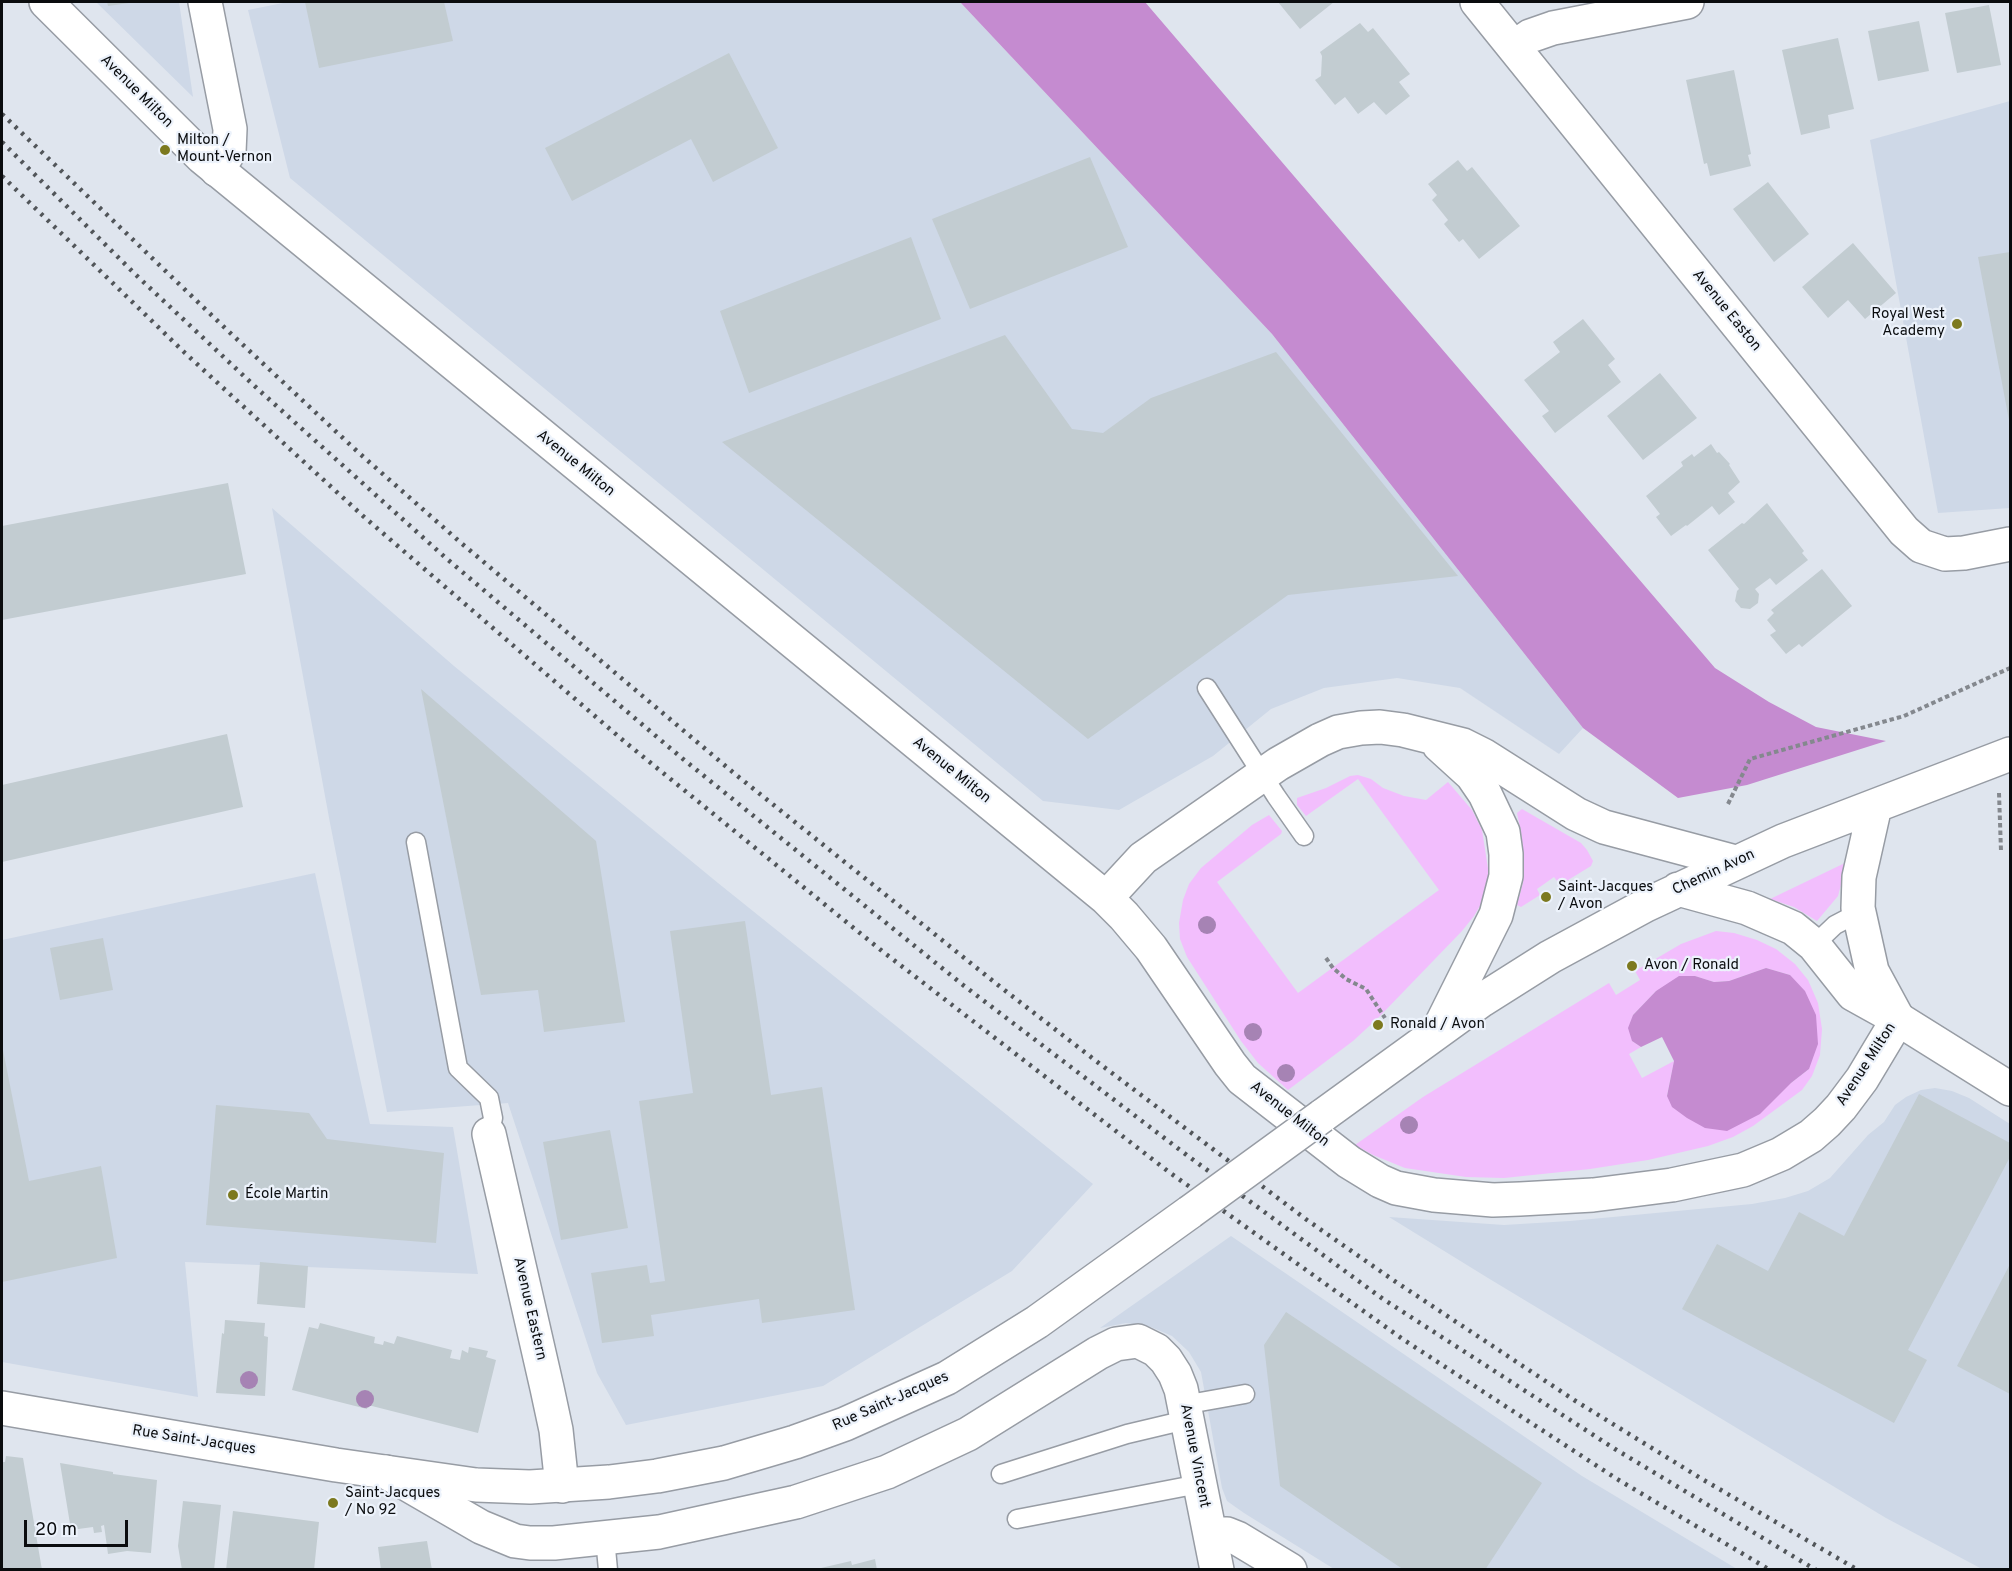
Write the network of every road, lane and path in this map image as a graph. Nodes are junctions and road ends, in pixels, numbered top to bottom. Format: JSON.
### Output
{"nodes":[{"id":1,"x":46,"y":2,"type":"edge"},
{"id":2,"x":206,"y":2,"type":"edge"},
{"id":3,"x":1687,"y":2,"type":"edge"},
{"id":4,"x":1494,"y":18,"type":"edge"},
{"id":5,"x":218,"y":170,"type":"junction"},
{"id":6,"x":2010,"y":544,"type":"edge"},
{"id":7,"x":2010,"y":668,"type":"edge"},
{"id":8,"x":1208,"y":688,"type":"dead end"},
{"id":9,"x":1419,"y":734,"type":"junction"},
{"id":10,"x":2010,"y":754,"type":"edge"},
{"id":11,"x":1263,"y":775,"type":"junction"},
{"id":12,"x":1998,"y":803,"type":"dead end"},
{"id":13,"x":1728,"y":804,"type":"dead end"},
{"id":14,"x":1875,"y":806,"type":"junction"},
{"id":15,"x":1305,"y":836,"type":"dead end"},
{"id":16,"x":416,"y":842,"type":"dead end"},
{"id":17,"x":2001,"y":851,"type":"dead end"},
{"id":18,"x":1735,"y":862,"type":"junction"},
{"id":19,"x":1678,"y":889,"type":"junction"},
{"id":20,"x":1106,"y":898,"type":"junction"},
{"id":21,"x":1858,"y":913,"type":"junction"},
{"id":22,"x":1814,"y":945,"type":"junction"},
{"id":23,"x":1326,"y":958,"type":"dead end"},
{"id":24,"x":1385,"y":1018,"type":"dead end"},
{"id":25,"x":1898,"y":1019,"type":"junction"},
{"id":26,"x":1438,"y":1030,"type":"junction"},
{"id":27,"x":2010,"y":1089,"type":"edge"},
{"id":28,"x":1322,"y":1116,"type":"joint"},
{"id":29,"x":489,"y":1134,"type":"joint"},
{"id":30,"x":1156,"y":1350,"type":"joint"},
{"id":31,"x":1245,"y":1394,"type":"dead end"},
{"id":32,"x":2,"y":1408,"type":"edge"},
{"id":33,"x":1185,"y":1412,"type":"junction"},
{"id":34,"x":386,"y":1472,"type":"junction"},
{"id":35,"x":1001,"y":1474,"type":"dead end"},
{"id":36,"x":1199,"y":1484,"type":"junction"},
{"id":37,"x":562,"y":1486,"type":"junction"},
{"id":38,"x":1017,"y":1519,"type":"dead end"},
{"id":39,"x":1210,"y":1534,"type":"junction"},
{"id":40,"x":607,"y":1554,"type":"edge"},
{"id":41,"x":1217,"y":1569,"type":"edge"},
{"id":42,"x":1290,"y":1569,"type":"edge"}],
"edges":[{"from":1,"to":5,"type":"street","name":"Avenue Milton"},
{"from":2,"to":5,"type":"street"},
{"from":3,"to":4,"type":"street"},
{"from":4,"to":6,"type":"street","name":"Avenue Easton"},
{"from":5,"to":20,"type":"street","name":"Avenue Milton"},
{"from":7,"to":13,"type":"path"},
{"from":8,"to":11,"type":"lane"},
{"from":9,"to":11,"type":"street"},
{"from":9,"to":18,"type":"street"},
{"from":9,"to":26,"type":"street"},
{"from":10,"to":14,"type":"street","name":"Chemin Avon"},
{"from":11,"to":15,"type":"lane"},
{"from":11,"to":20,"type":"street"},
{"from":12,"to":17,"type":"path"},
{"from":14,"to":18,"type":"street","name":"Chemin Avon"},
{"from":14,"to":21,"type":"street"},
{"from":16,"to":29,"type":"lane"},
{"from":18,"to":19,"type":"street","name":"Chemin Avon"},
{"from":19,"to":22,"type":"street"},
{"from":19,"to":26,"type":"street","name":"Chemin Avon"},
{"from":20,"to":25,"type":"street","name":"Avenue Milton"},
{"from":21,"to":22,"type":"lane"},
{"from":21,"to":25,"type":"street"},
{"from":22,"to":25,"type":"street"},
{"from":23,"to":24,"type":"path"},
{"from":25,"to":27,"type":"street"},
{"from":26,"to":28,"type":"street","name":"Chemin Avon"},
{"from":28,"to":37,"type":"street","name":"Rue Saint-Jacques","bridge":true},
{"from":29,"to":37,"type":"street","name":"Avenue Eastern"},
{"from":30,"to":33,"type":"street","name":"Avenue Vincent"},
{"from":30,"to":40,"type":"street","name":"Rue Saint-Jacques"},
{"from":31,"to":33,"type":"lane"},
{"from":32,"to":34,"type":"street","name":"Rue Saint-Jacques"},
{"from":33,"to":35,"type":"lane"},
{"from":33,"to":36,"type":"street","name":"Avenue Vincent"},
{"from":34,"to":37,"type":"street","name":"Rue Saint-Jacques"},
{"from":34,"to":40,"type":"street","name":"Rue Saint-Jacques"},
{"from":36,"to":38,"type":"lane"},
{"from":36,"to":39,"type":"street","name":"Avenue Vincent"},
{"from":39,"to":41,"type":"street","name":"Avenue Vincent"},
{"from":39,"to":42,"type":"street"}]}
